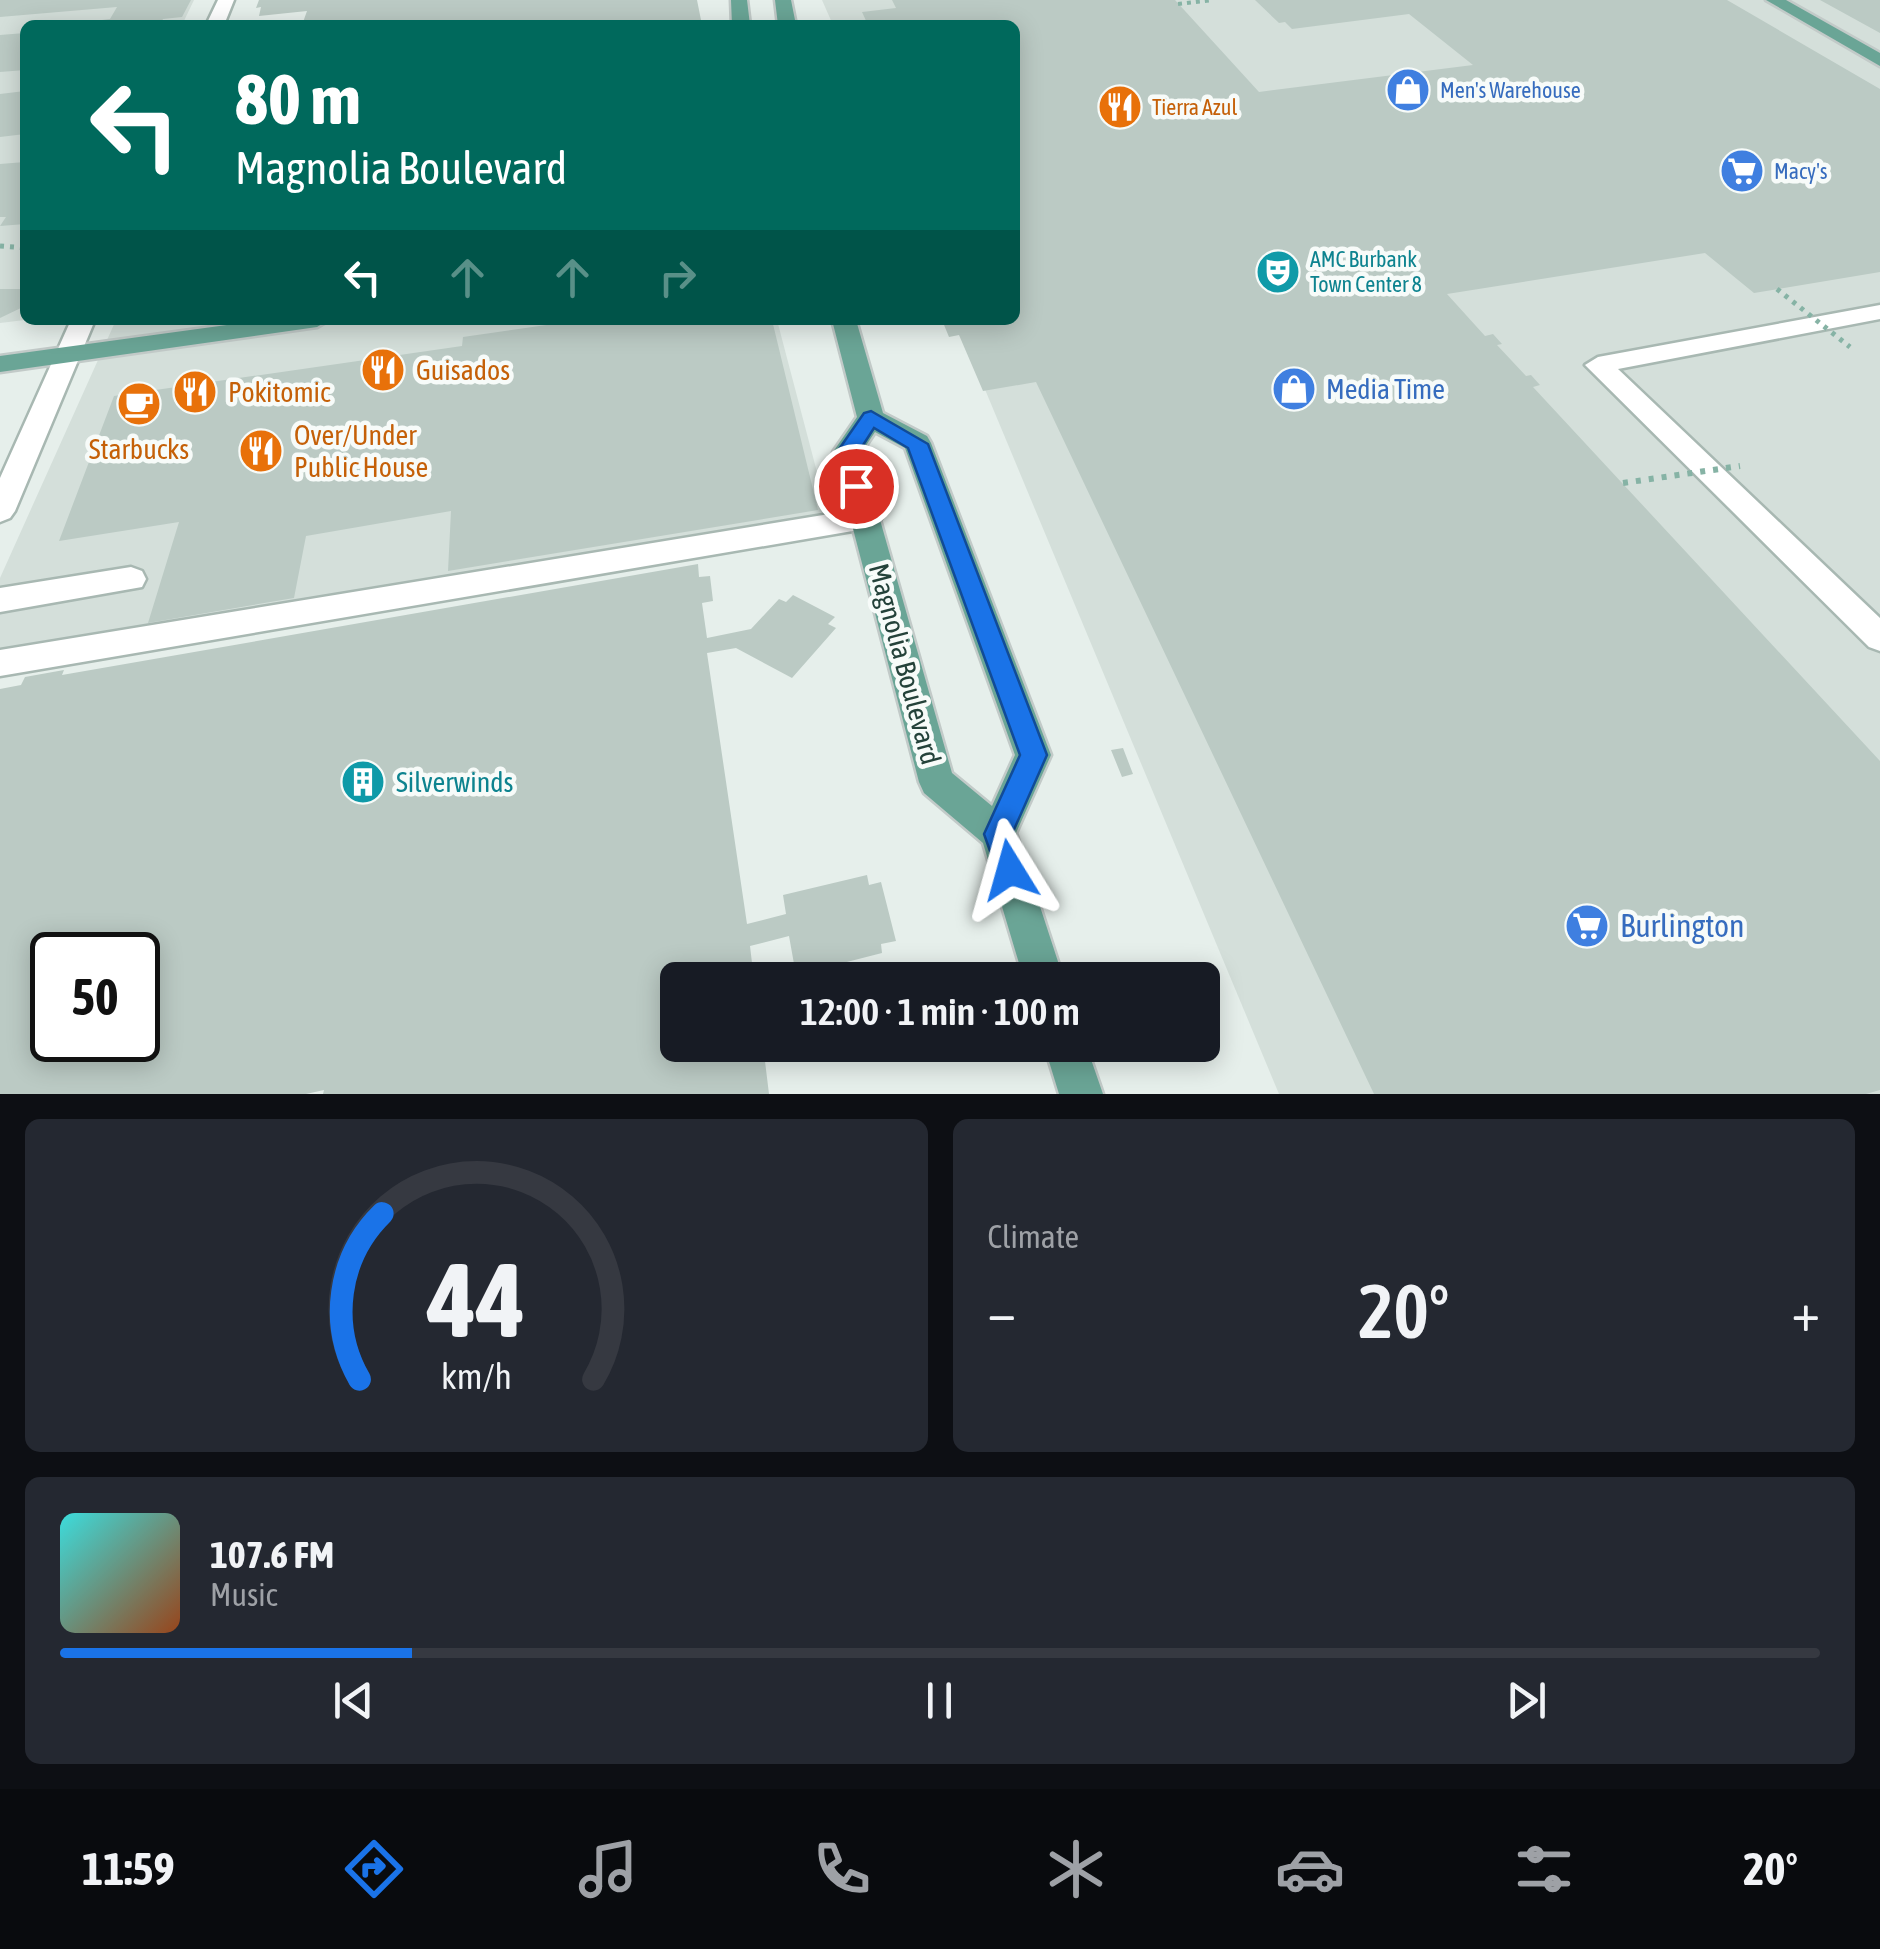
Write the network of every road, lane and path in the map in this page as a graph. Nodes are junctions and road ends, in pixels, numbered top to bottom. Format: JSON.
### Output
{"nodes":[{"id":1,"x":1213,"y":0,"type":"edge"},
{"id":2,"x":1774,"y":0,"type":"edge"},
{"id":3,"x":1178,"y":4,"type":"dead end"},
{"id":4,"x":1880,"y":61,"type":"edge"},
{"id":5,"x":1777,"y":289,"type":"dead end"},
{"id":6,"x":1880,"y":312,"type":"edge"},
{"id":7,"x":82,"y":325,"type":"edge"},
{"id":8,"x":281,"y":325,"type":"edge"},
{"id":9,"x":845,"y":325,"type":"edge"},
{"id":10,"x":1850,"y":347,"type":"dead end"},
{"id":11,"x":69,"y":354,"type":"junction"},
{"id":12,"x":0,"y":364,"type":"edge"},
{"id":13,"x":871,"y":418,"type":"junction"},
{"id":14,"x":1740,"y":466,"type":"dead end"},
{"id":15,"x":1622,"y":483,"type":"dead end"},
{"id":16,"x":0,"y":510,"type":"edge"},
{"id":17,"x":866,"y":519,"type":"junction"},
{"id":18,"x":131,"y":579,"type":"dead end"},
{"id":19,"x":0,"y":600,"type":"edge"},
{"id":20,"x":1880,"y":638,"type":"edge"},
{"id":21,"x":0,"y":663,"type":"edge"},
{"id":22,"x":998,"y":834,"type":"junction"},
{"id":23,"x":1038,"y":962,"type":"edge"},
{"id":24,"x":1071,"y":1062,"type":"edge"},
{"id":25,"x":1081,"y":1094,"type":"edge"}],
"edges":[{"from":1,"to":3,"type":"path"},
{"from":2,"to":4,"type":"main road"},
{"from":5,"to":10,"type":"path","bridge":true},
{"from":6,"to":20,"type":"street"},
{"from":7,"to":11,"type":"street"},
{"from":8,"to":11,"type":"main road"},
{"from":9,"to":13,"type":"main road"},
{"from":11,"to":12,"type":"main road"},
{"from":11,"to":16,"type":"street"},
{"from":13,"to":17,"type":"main road","name":"Magnolia Boulevard"},
{"from":13,"to":22,"type":"main road"},
{"from":14,"to":15,"type":"path","bridge":true},
{"from":17,"to":21,"type":"street"},
{"from":17,"to":22,"type":"main road","name":"Magnolia Boulevard"},
{"from":18,"to":19,"type":"street"},
{"from":22,"to":23,"type":"main road"},
{"from":24,"to":25,"type":"main road"}]}
